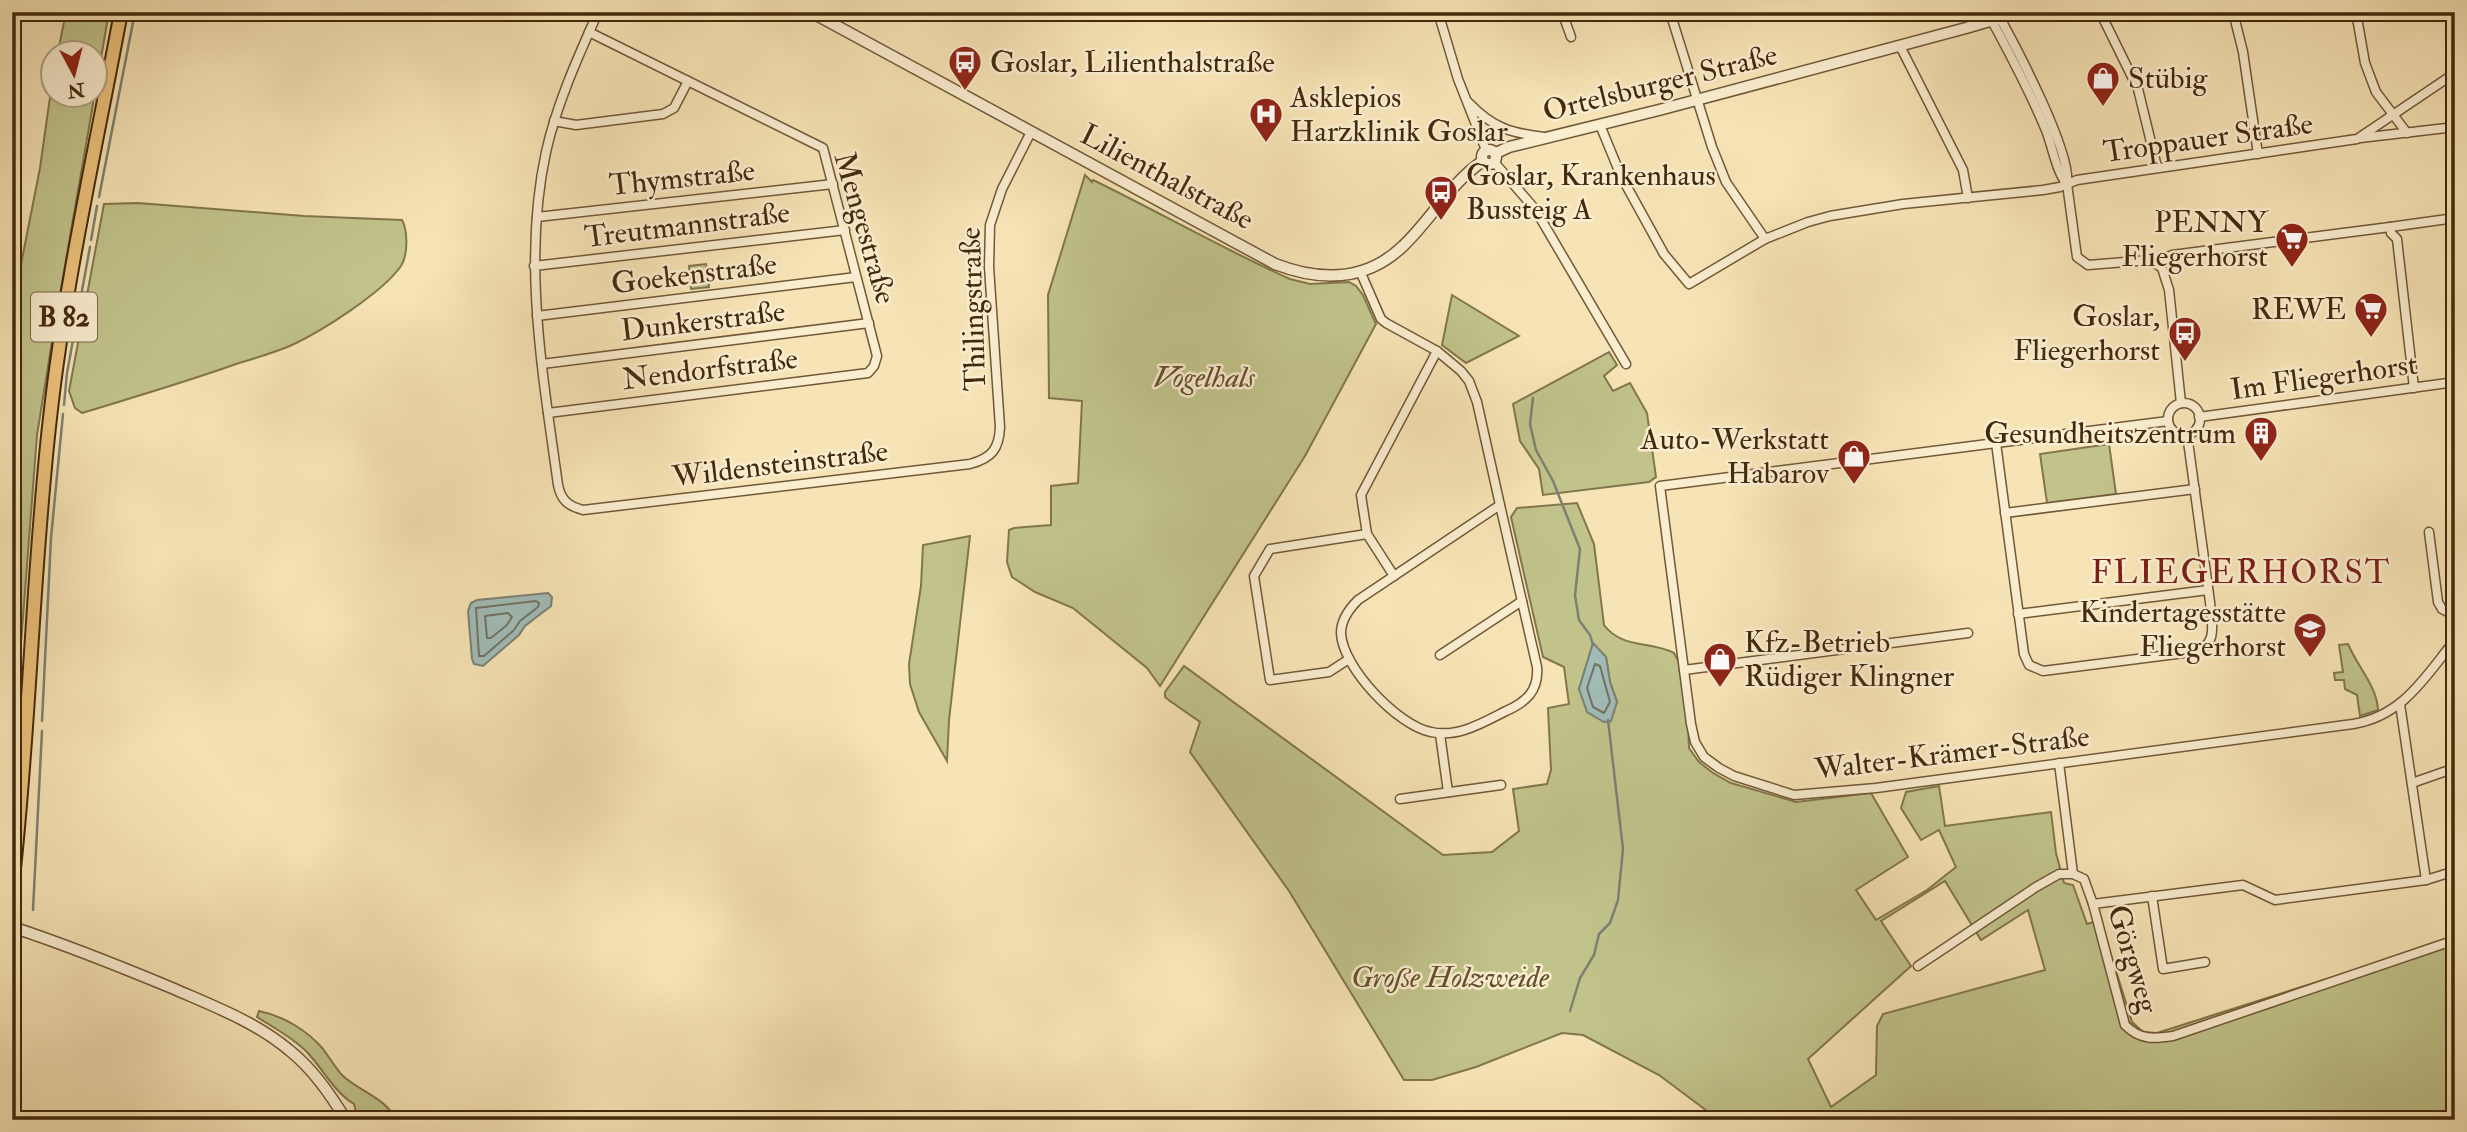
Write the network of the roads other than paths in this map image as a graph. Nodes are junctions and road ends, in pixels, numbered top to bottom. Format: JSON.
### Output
{"nodes":[{"id":1,"x":121,"y":12,"type":"edge"},
{"id":2,"x":598,"y":12,"type":"edge"},
{"id":3,"x":811,"y":12,"type":"edge"},
{"id":4,"x":1438,"y":12,"type":"edge"},
{"id":5,"x":1562,"y":12,"type":"edge"},
{"id":6,"x":1670,"y":12,"type":"edge"},
{"id":7,"x":2010,"y":12,"type":"edge"},
{"id":8,"x":2100,"y":12,"type":"edge"},
{"id":9,"x":2233,"y":12,"type":"edge"},
{"id":10,"x":2356,"y":12,"type":"edge"},
{"id":11,"x":1994,"y":16,"type":"edge"},
{"id":12,"x":589,"y":32,"type":"junction"},
{"id":13,"x":1571,"y":37,"type":"dead end"},
{"id":14,"x":1900,"y":46,"type":"junction"},
{"id":15,"x":2455,"y":73,"type":"edge"},
{"id":16,"x":688,"y":81,"type":"junction"},
{"id":17,"x":1466,"y":100,"type":"junction"},
{"id":18,"x":1698,"y":100,"type":"junction"},
{"id":19,"x":2393,"y":113,"type":"junction"},
{"id":20,"x":554,"y":121,"type":"junction"},
{"id":21,"x":1600,"y":125,"type":"junction"},
{"id":22,"x":2455,"y":127,"type":"edge"},
{"id":23,"x":1031,"y":132,"type":"junction"},
{"id":24,"x":2407,"y":133,"type":"junction"},
{"id":25,"x":1547,"y":138,"type":"junction"},
{"id":26,"x":2357,"y":139,"type":"junction"},
{"id":27,"x":2258,"y":154,"type":"junction"},
{"id":28,"x":1490,"y":157,"type":"junction"},
{"id":29,"x":2157,"y":167,"type":"junction"},
{"id":30,"x":833,"y":184,"type":"junction"},
{"id":31,"x":2067,"y":184,"type":"junction"},
{"id":32,"x":1968,"y":198,"type":"junction"},
{"id":33,"x":537,"y":217,"type":"junction"},
{"id":34,"x":2455,"y":218,"type":"edge"},
{"id":35,"x":2390,"y":228,"type":"junction"},
{"id":36,"x":845,"y":230,"type":"junction"},
{"id":37,"x":1765,"y":239,"type":"junction"},
{"id":38,"x":2157,"y":262,"type":"junction"},
{"id":39,"x":534,"y":266,"type":"junction"},
{"id":40,"x":1360,"y":271,"type":"junction"},
{"id":41,"x":856,"y":276,"type":"junction"},
{"id":42,"x":537,"y":316,"type":"junction"},
{"id":43,"x":869,"y":323,"type":"junction"},
{"id":44,"x":1437,"y":351,"type":"junction"},
{"id":45,"x":542,"y":364,"type":"junction"},
{"id":46,"x":1626,"y":364,"type":"dead end"},
{"id":47,"x":874,"y":366,"type":"joint"},
{"id":48,"x":2455,"y":383,"type":"edge"},
{"id":49,"x":2414,"y":388,"type":"junction"},
{"id":50,"x":2181,"y":403,"type":"junction"},
{"id":51,"x":548,"y":413,"type":"junction"},
{"id":52,"x":2199,"y":416,"type":"junction"},
{"id":53,"x":2168,"y":421,"type":"junction"},
{"id":54,"x":2187,"y":435,"type":"junction"},
{"id":55,"x":1996,"y":443,"type":"junction"},
{"id":56,"x":996,"y":451,"type":"joint"},
{"id":57,"x":2194,"y":489,"type":"junction"},
{"id":58,"x":1500,"y":505,"type":"junction"},
{"id":59,"x":2005,"y":513,"type":"junction"},
{"id":60,"x":2429,"y":532,"type":"dead end"},
{"id":61,"x":1367,"y":534,"type":"junction"},
{"id":62,"x":1394,"y":576,"type":"junction"},
{"id":63,"x":2208,"y":590,"type":"junction"},
{"id":64,"x":1522,"y":601,"type":"junction"},
{"id":65,"x":2018,"y":614,"type":"junction"},
{"id":66,"x":2455,"y":616,"type":"edge"},
{"id":67,"x":1968,"y":633,"type":"dead end"},
{"id":68,"x":2455,"y":640,"type":"edge"},
{"id":69,"x":1440,"y":654,"type":"dead end"},
{"id":70,"x":1349,"y":659,"type":"junction"},
{"id":71,"x":1684,"y":670,"type":"junction"},
{"id":72,"x":2400,"y":704,"type":"junction"},
{"id":73,"x":1440,"y":734,"type":"junction"},
{"id":74,"x":2059,"y":763,"type":"junction"},
{"id":75,"x":2455,"y":768,"type":"edge"},
{"id":76,"x":2412,"y":783,"type":"junction"},
{"id":77,"x":1501,"y":785,"type":"dead end"},
{"id":78,"x":1448,"y":792,"type":"junction"},
{"id":79,"x":1400,"y":799,"type":"dead end"},
{"id":80,"x":2455,"y":871,"type":"edge"},
{"id":81,"x":2073,"y":874,"type":"junction"},
{"id":82,"x":13,"y":875,"type":"edge"},
{"id":83,"x":2426,"y":880,"type":"junction"},
{"id":84,"x":12,"y":887,"type":"edge"},
{"id":85,"x":2152,"y":896,"type":"junction"},
{"id":86,"x":2093,"y":904,"type":"junction"},
{"id":87,"x":12,"y":920,"type":"edge"},
{"id":88,"x":12,"y":927,"type":"edge"},
{"id":89,"x":49,"y":939,"type":"junction"},
{"id":90,"x":2455,"y":940,"type":"edge"},
{"id":91,"x":2205,"y":962,"type":"dead end"},
{"id":92,"x":1918,"y":966,"type":"dead end"},
{"id":93,"x":346,"y":1120,"type":"edge"}],
"edges":[{"from":1,"to":82,"type":"main road","number":"B 82"},
{"from":2,"to":12,"type":"street"},
{"from":3,"to":23,"type":"street","name":"Lilienthalstraße"},
{"from":4,"to":17,"type":"street"},
{"from":5,"to":13,"type":"street"},
{"from":6,"to":18,"type":"street"},
{"from":7,"to":11,"type":"street"},
{"from":8,"to":29,"type":"street"},
{"from":9,"to":27,"type":"street"},
{"from":10,"to":19,"type":"street"},
{"from":11,"to":14,"type":"street","name":"Ortelsburger Straße"},
{"from":11,"to":31,"type":"street"},
{"from":12,"to":16,"type":"street","name":"Mengestraße"},
{"from":12,"to":20,"type":"street"},
{"from":14,"to":18,"type":"street","name":"Ortelsburger Straße"},
{"from":14,"to":32,"type":"street"},
{"from":15,"to":19,"type":"street","name":"Troppauer Straße"},
{"from":16,"to":20,"type":"street"},
{"from":16,"to":30,"type":"street","name":"Mengestraße"},
{"from":17,"to":25,"type":"street"},
{"from":17,"to":28,"type":"street"},
{"from":18,"to":21,"type":"street","name":"Ortelsburger Straße"},
{"from":18,"to":37,"type":"street"},
{"from":19,"to":24,"type":"street"},
{"from":19,"to":26,"type":"street","name":"Troppauer Straße"},
{"from":20,"to":33,"type":"street"},
{"from":21,"to":25,"type":"street","name":"Ortelsburger Straße"},
{"from":21,"to":37,"type":"street","name":"Troppauer Straße"},
{"from":22,"to":24,"type":"street","name":"Troppauer Straße"},
{"from":23,"to":40,"type":"street","name":"Lilienthalstraße"},
{"from":23,"to":56,"type":"street","name":"Thilingstraße"},
{"from":24,"to":26,"type":"street","name":"Troppauer Straße"},
{"from":25,"to":28,"type":"street","name":"Ortelsburger Straße"},
{"from":26,"to":27,"type":"street","name":"Troppauer Straße"},
{"from":27,"to":29,"type":"street","name":"Troppauer Straße"},
{"from":28,"to":40,"type":"street","name":"Lilienthalstraße"},
{"from":28,"to":46,"type":"street"},
{"from":29,"to":31,"type":"street","name":"Troppauer Straße"},
{"from":30,"to":33,"type":"street","name":"Thymstraße"},
{"from":30,"to":36,"type":"street","name":"Mengestraße"},
{"from":31,"to":32,"type":"street","name":"Troppauer Straße"},
{"from":31,"to":38,"type":"street"},
{"from":32,"to":37,"type":"street","name":"Troppauer Straße"},
{"from":33,"to":39,"type":"street"},
{"from":34,"to":35,"type":"street"},
{"from":35,"to":38,"type":"street"},
{"from":35,"to":49,"type":"street"},
{"from":36,"to":39,"type":"street","name":"Treutmannstraße"},
{"from":36,"to":41,"type":"street","name":"Mengestraße"},
{"from":38,"to":50,"type":"street"},
{"from":39,"to":42,"type":"street"},
{"from":40,"to":44,"type":"street"},
{"from":41,"to":42,"type":"street","name":"Goekenstraße"},
{"from":41,"to":43,"type":"street","name":"Mengestraße"},
{"from":42,"to":45,"type":"street"},
{"from":43,"to":45,"type":"street","name":"Dunkerstraße"},
{"from":43,"to":47,"type":"street","name":"Mengestraße"},
{"from":44,"to":58,"type":"street"},
{"from":44,"to":61,"type":"street"},
{"from":45,"to":51,"type":"street"},
{"from":47,"to":51,"type":"street","name":"Nendorfstraße"},
{"from":48,"to":49,"type":"street","name":"Im Fliegerhorst"},
{"from":49,"to":52,"type":"street","name":"Im Fliegerhorst"},
{"from":50,"to":52,"type":"street","name":"Im Fliegerhorst"},
{"from":50,"to":53,"type":"street"},
{"from":51,"to":56,"type":"street","name":"Wildensteinstraße"},
{"from":52,"to":54,"type":"street","name":"Im Fliegerhorst"},
{"from":53,"to":54,"type":"street"},
{"from":53,"to":55,"type":"street"},
{"from":54,"to":57,"type":"street"},
{"from":55,"to":59,"type":"street"},
{"from":55,"to":71,"type":"street","name":"Walter-Krämer-Straße"},
{"from":57,"to":59,"type":"street"},
{"from":57,"to":63,"type":"street"},
{"from":58,"to":62,"type":"street"},
{"from":58,"to":64,"type":"street"},
{"from":59,"to":65,"type":"street"},
{"from":60,"to":66,"type":"street"},
{"from":61,"to":62,"type":"street"},
{"from":61,"to":70,"type":"street"},
{"from":62,"to":70,"type":"street"},
{"from":63,"to":65,"type":"street"},
{"from":63,"to":65,"type":"street"},
{"from":64,"to":69,"type":"street"},
{"from":64,"to":73,"type":"street"},
{"from":67,"to":71,"type":"street"},
{"from":68,"to":72,"type":"street","name":"Walter-Krämer-Straße"},
{"from":70,"to":73,"type":"street"},
{"from":71,"to":74,"type":"street","name":"Walter-Krämer-Straße"},
{"from":72,"to":74,"type":"street","name":"Walter-Krämer-Straße"},
{"from":72,"to":76,"type":"street"},
{"from":73,"to":78,"type":"street"},
{"from":74,"to":81,"type":"street"},
{"from":75,"to":76,"type":"street"},
{"from":76,"to":83,"type":"street"},
{"from":77,"to":78,"type":"street"},
{"from":78,"to":79,"type":"street"},
{"from":80,"to":83,"type":"street"},
{"from":81,"to":86,"type":"street","name":"Görgweg"},
{"from":81,"to":92,"type":"street"},
{"from":82,"to":84,"type":"main road","number":"B 82"},
{"from":83,"to":85,"type":"street"},
{"from":85,"to":86,"type":"street"},
{"from":85,"to":91,"type":"street"},
{"from":86,"to":90,"type":"street","name":"Görgweg"},
{"from":87,"to":89,"type":"street"},
{"from":88,"to":89,"type":"street"},
{"from":89,"to":93,"type":"street"}]}
